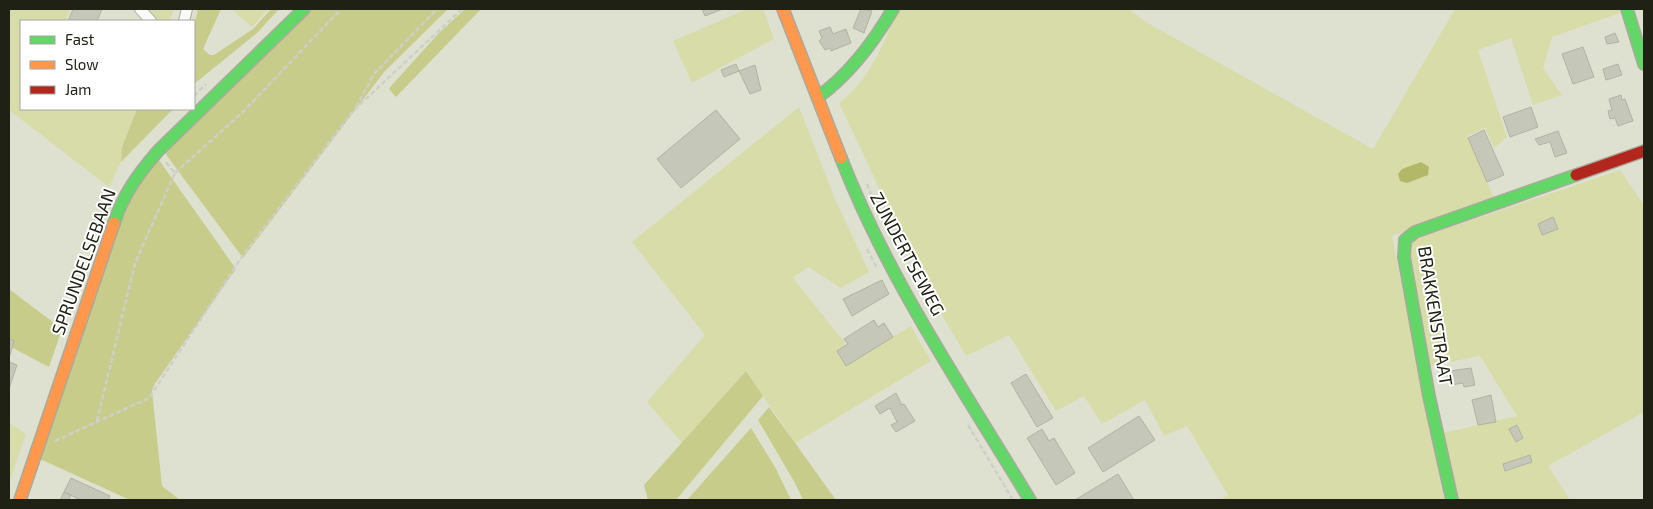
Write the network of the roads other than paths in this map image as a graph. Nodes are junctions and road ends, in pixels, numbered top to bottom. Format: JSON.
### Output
{"nodes":[{"id":1,"x":140,"y":9,"type":"edge"},
{"id":2,"x":304,"y":9,"type":"edge"},
{"id":3,"x":783,"y":9,"type":"edge"},
{"id":4,"x":893,"y":9,"type":"edge"},
{"id":5,"x":1626,"y":9,"type":"edge"},
{"id":6,"x":150,"y":20,"type":"edge"},
{"id":7,"x":1644,"y":64,"type":"edge"},
{"id":8,"x":818,"y":97,"type":"junction"},
{"id":9,"x":193,"y":112,"type":"edge"},
{"id":10,"x":1644,"y":151,"type":"edge"},
{"id":11,"x":20,"y":500,"type":"edge"},
{"id":12,"x":1030,"y":500,"type":"edge"},
{"id":13,"x":1452,"y":500,"type":"edge"}],
"edges":[{"from":1,"to":6,"type":"street"},
{"from":2,"to":9,"type":"street","name":"SPRUNDELSEBAAN"},
{"from":3,"to":8,"type":"street","name":"ZUNDERTSEWEG"},
{"from":4,"to":8,"type":"street"},
{"from":5,"to":7,"type":"street"},
{"from":8,"to":12,"type":"street","name":"ZUNDERTSEWEG"},
{"from":9,"to":11,"type":"street","name":"SPRUNDELSEBAAN"},
{"from":10,"to":13,"type":"street","name":"BRAKKENSTRAAT"}]}
